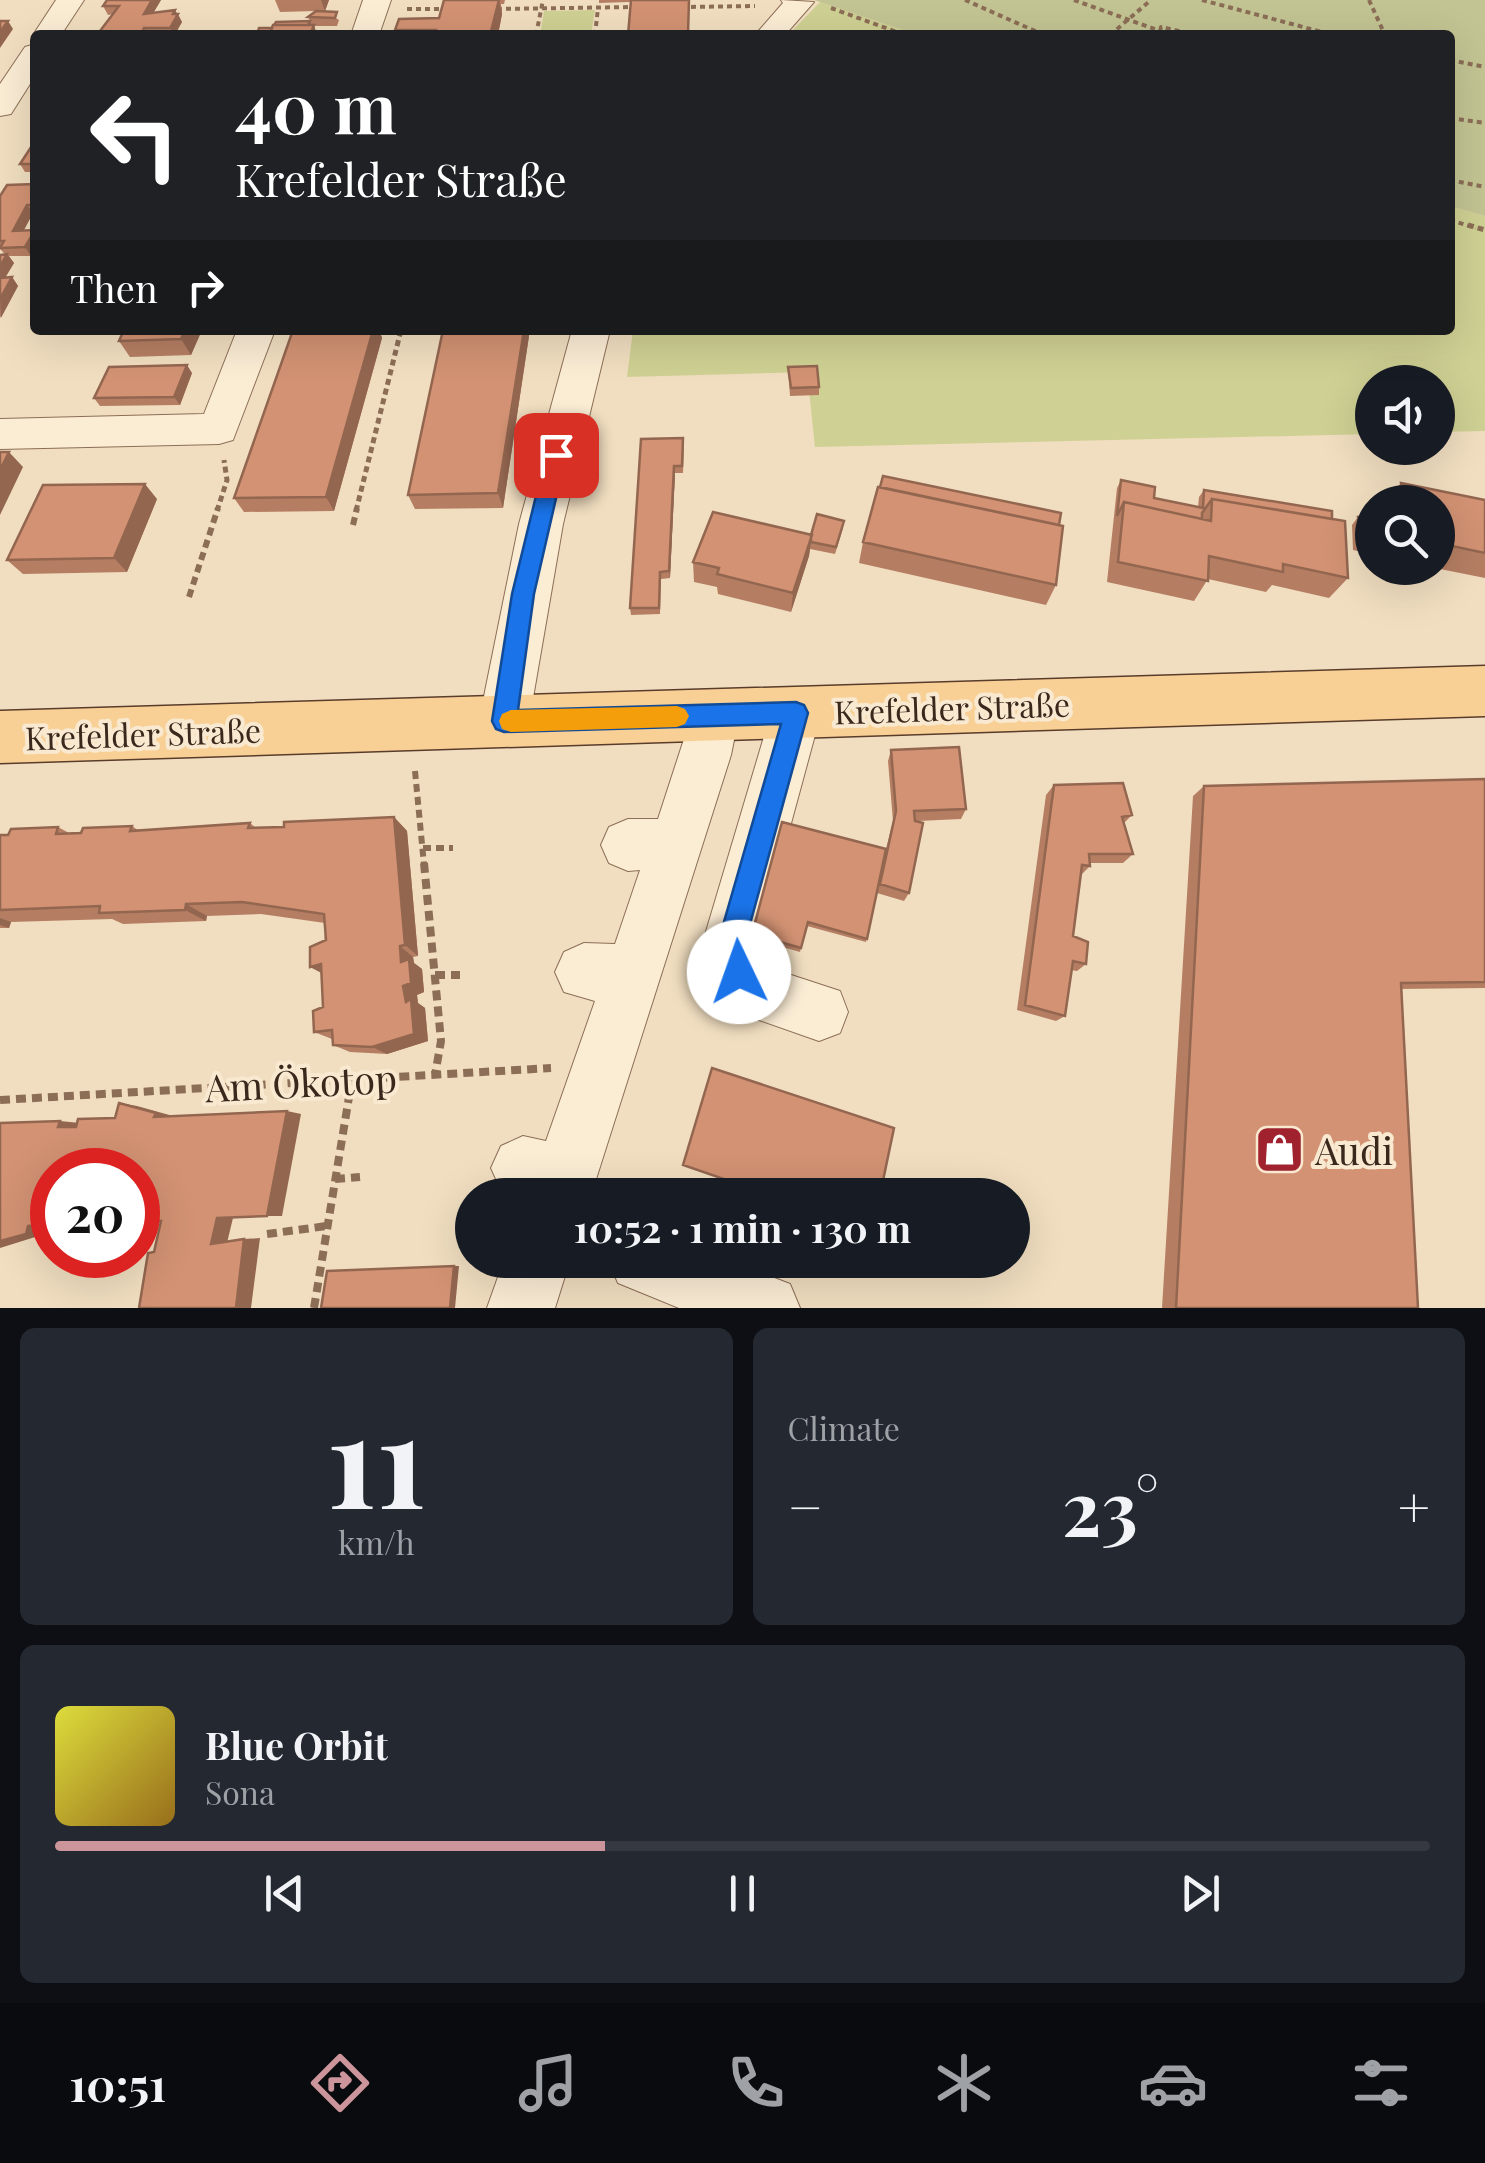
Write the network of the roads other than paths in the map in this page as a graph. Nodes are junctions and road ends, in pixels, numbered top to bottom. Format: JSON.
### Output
{"nodes":[{"id":1,"x":70,"y":0,"type":"edge"},
{"id":2,"x":797,"y":2,"type":"edge"},
{"id":3,"x":50,"y":30,"type":"edge"},
{"id":4,"x":773,"y":30,"type":"edge"},
{"id":5,"x":30,"y":61,"type":"edge"},
{"id":6,"x":0,"y":106,"type":"edge"},
{"id":7,"x":254,"y":335,"type":"edge"},
{"id":8,"x":590,"y":335,"type":"edge"},
{"id":9,"x":0,"y":434,"type":"edge"},
{"id":10,"x":1485,"y":691,"type":"edge"},
{"id":11,"x":796,"y":713,"type":"junction"},
{"id":12,"x":714,"y":715,"type":"junction"},
{"id":13,"x":504,"y":721,"type":"junction"},
{"id":14,"x":0,"y":738,"type":"edge"},
{"id":15,"x":818,"y":1012,"type":"dead end"},
{"id":16,"x":550,"y":1178,"type":"edge"},
{"id":17,"x":531,"y":1278,"type":"edge"},
{"id":18,"x":688,"y":1278,"type":"edge"},
{"id":19,"x":521,"y":1308,"type":"edge"},
{"id":20,"x":766,"y":1308,"type":"edge"}],
"edges":[{"from":1,"to":3,"type":"street"},
{"from":2,"to":4,"type":"street"},
{"from":5,"to":6,"type":"street"},
{"from":7,"to":9,"type":"street"},
{"from":8,"to":13,"type":"street"},
{"from":10,"to":11,"type":"main road","name":"Krefelder Straße"},
{"from":11,"to":12,"type":"main road","name":"Krefelder Straße"},
{"from":11,"to":15,"type":"street"},
{"from":12,"to":13,"type":"main road","name":"Krefelder Straße"},
{"from":12,"to":16,"type":"street"},
{"from":13,"to":14,"type":"main road","name":"Krefelder Straße"},
{"from":17,"to":19,"type":"street"},
{"from":18,"to":20,"type":"street"}]}
